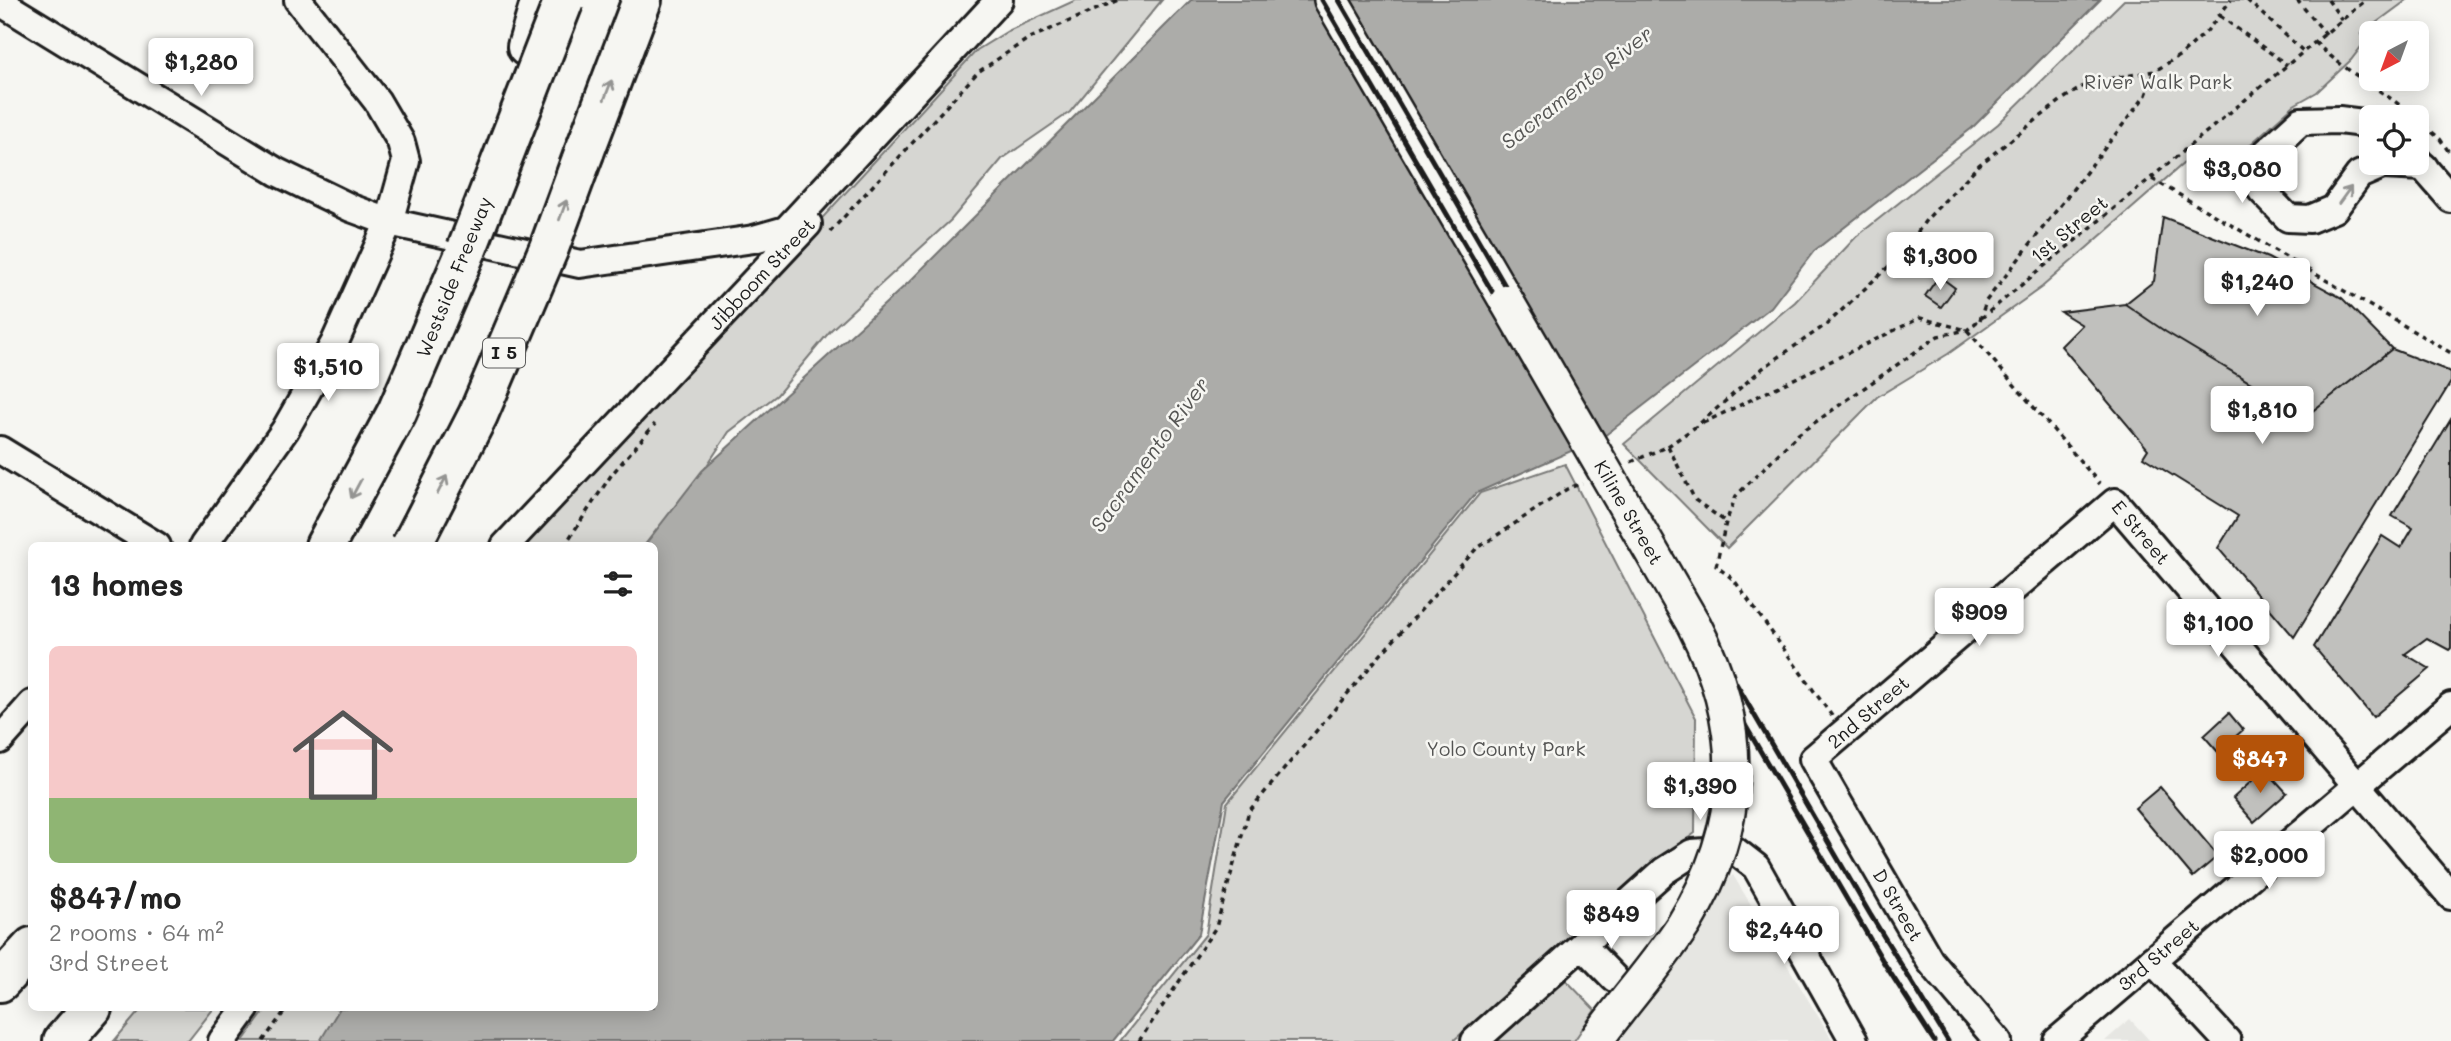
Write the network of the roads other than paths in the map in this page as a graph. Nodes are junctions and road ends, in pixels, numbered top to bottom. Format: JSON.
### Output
{"nodes":[{"id":1,"x":298,"y":0,"type":"edge"},
{"id":2,"x":541,"y":0,"type":"edge"},
{"id":3,"x":564,"y":0,"type":"edge"},
{"id":4,"x":642,"y":0,"type":"edge"},
{"id":5,"x":999,"y":0,"type":"edge"},
{"id":6,"x":1016,"y":0,"type":"edge"},
{"id":7,"x":1331,"y":0,"type":"edge"},
{"id":8,"x":0,"y":2,"type":"edge"},
{"id":9,"x":2359,"y":122,"type":"edge"},
{"id":10,"x":2429,"y":173,"type":"edge"},
{"id":11,"x":2359,"y":175,"type":"edge"},
{"id":12,"x":2451,"y":199,"type":"edge"},
{"id":13,"x":389,"y":222,"type":"junction"},
{"id":14,"x":467,"y":249,"type":"junction"},
{"id":15,"x":0,"y":450,"type":"edge"},
{"id":16,"x":2115,"y":502,"type":"joint"},
{"id":17,"x":150,"y":542,"type":"edge"},
{"id":18,"x":206,"y":542,"type":"edge"},
{"id":19,"x":327,"y":542,"type":"edge"},
{"id":20,"x":413,"y":542,"type":"edge"},
{"id":21,"x":509,"y":542,"type":"edge"},
{"id":22,"x":2451,"y":706,"type":"edge"},
{"id":23,"x":28,"y":708,"type":"edge"},
{"id":24,"x":0,"y":740,"type":"edge"},
{"id":25,"x":1813,"y":759,"type":"joint"},
{"id":26,"x":2357,"y":785,"type":"junction"},
{"id":27,"x":2451,"y":896,"type":"edge"},
{"id":28,"x":1582,"y":945,"type":"junction"},
{"id":29,"x":28,"y":951,"type":"edge"},
{"id":30,"x":2152,"y":960,"type":"junction"},
{"id":31,"x":1614,"y":978,"type":"dead end"},
{"id":32,"x":0,"y":982,"type":"edge"},
{"id":33,"x":89,"y":1011,"type":"edge"},
{"id":34,"x":244,"y":1011,"type":"edge"},
{"id":35,"x":1596,"y":1040,"type":"edge"},
{"id":36,"x":64,"y":1041,"type":"edge"},
{"id":37,"x":222,"y":1041,"type":"edge"},
{"id":38,"x":1475,"y":1041,"type":"edge"},
{"id":39,"x":1854,"y":1041,"type":"edge"},
{"id":40,"x":1997,"y":1041,"type":"edge"},
{"id":41,"x":2057,"y":1041,"type":"edge"},
{"id":42,"x":2227,"y":1041,"type":"edge"}],
"edges":[{"from":1,"to":13,"type":"street"},
{"from":2,"to":14,"type":"highway","bridge":true},
{"from":3,"to":14,"type":"highway","name":"Westside Freeway","bridge":true},
{"from":20,"to":4,"type":"highway","number":"I 5","one_way":true,"bridge":true},
{"from":5,"to":13,"type":"street"},
{"from":6,"to":21,"type":"street","name":"Jibboom Street"},
{"from":7,"to":35,"type":"main road","name":"Kiline Street","bridge":true},
{"from":8,"to":13,"type":"street"},
{"from":9,"to":11,"type":"street","one_way":true},
{"from":10,"to":12,"type":"street"},
{"from":13,"to":18,"type":"street"},
{"from":14,"to":19,"type":"highway","name":"Westside Freeway","one_way":true},
{"from":15,"to":17,"type":"street"},
{"from":16,"to":25,"type":"street","name":"2nd Street"},
{"from":16,"to":26,"type":"street","name":"E Street"},
{"from":22,"to":26,"type":"street","name":"3rd Street"},
{"from":23,"to":24,"type":"street"},
{"from":25,"to":40,"type":"street","name":"D Street"},
{"from":26,"to":27,"type":"street","name":"E Street"},
{"from":26,"to":30,"type":"street","name":"3rd Street"},
{"from":28,"to":31,"type":"street"},
{"from":28,"to":38,"type":"street"},
{"from":28,"to":39,"type":"street"},
{"from":29,"to":32,"type":"highway"},
{"from":30,"to":41,"type":"street","name":"3rd Street"},
{"from":30,"to":42,"type":"street"},
{"from":33,"to":36,"type":"highway"},
{"from":34,"to":37,"type":"street"}]}
